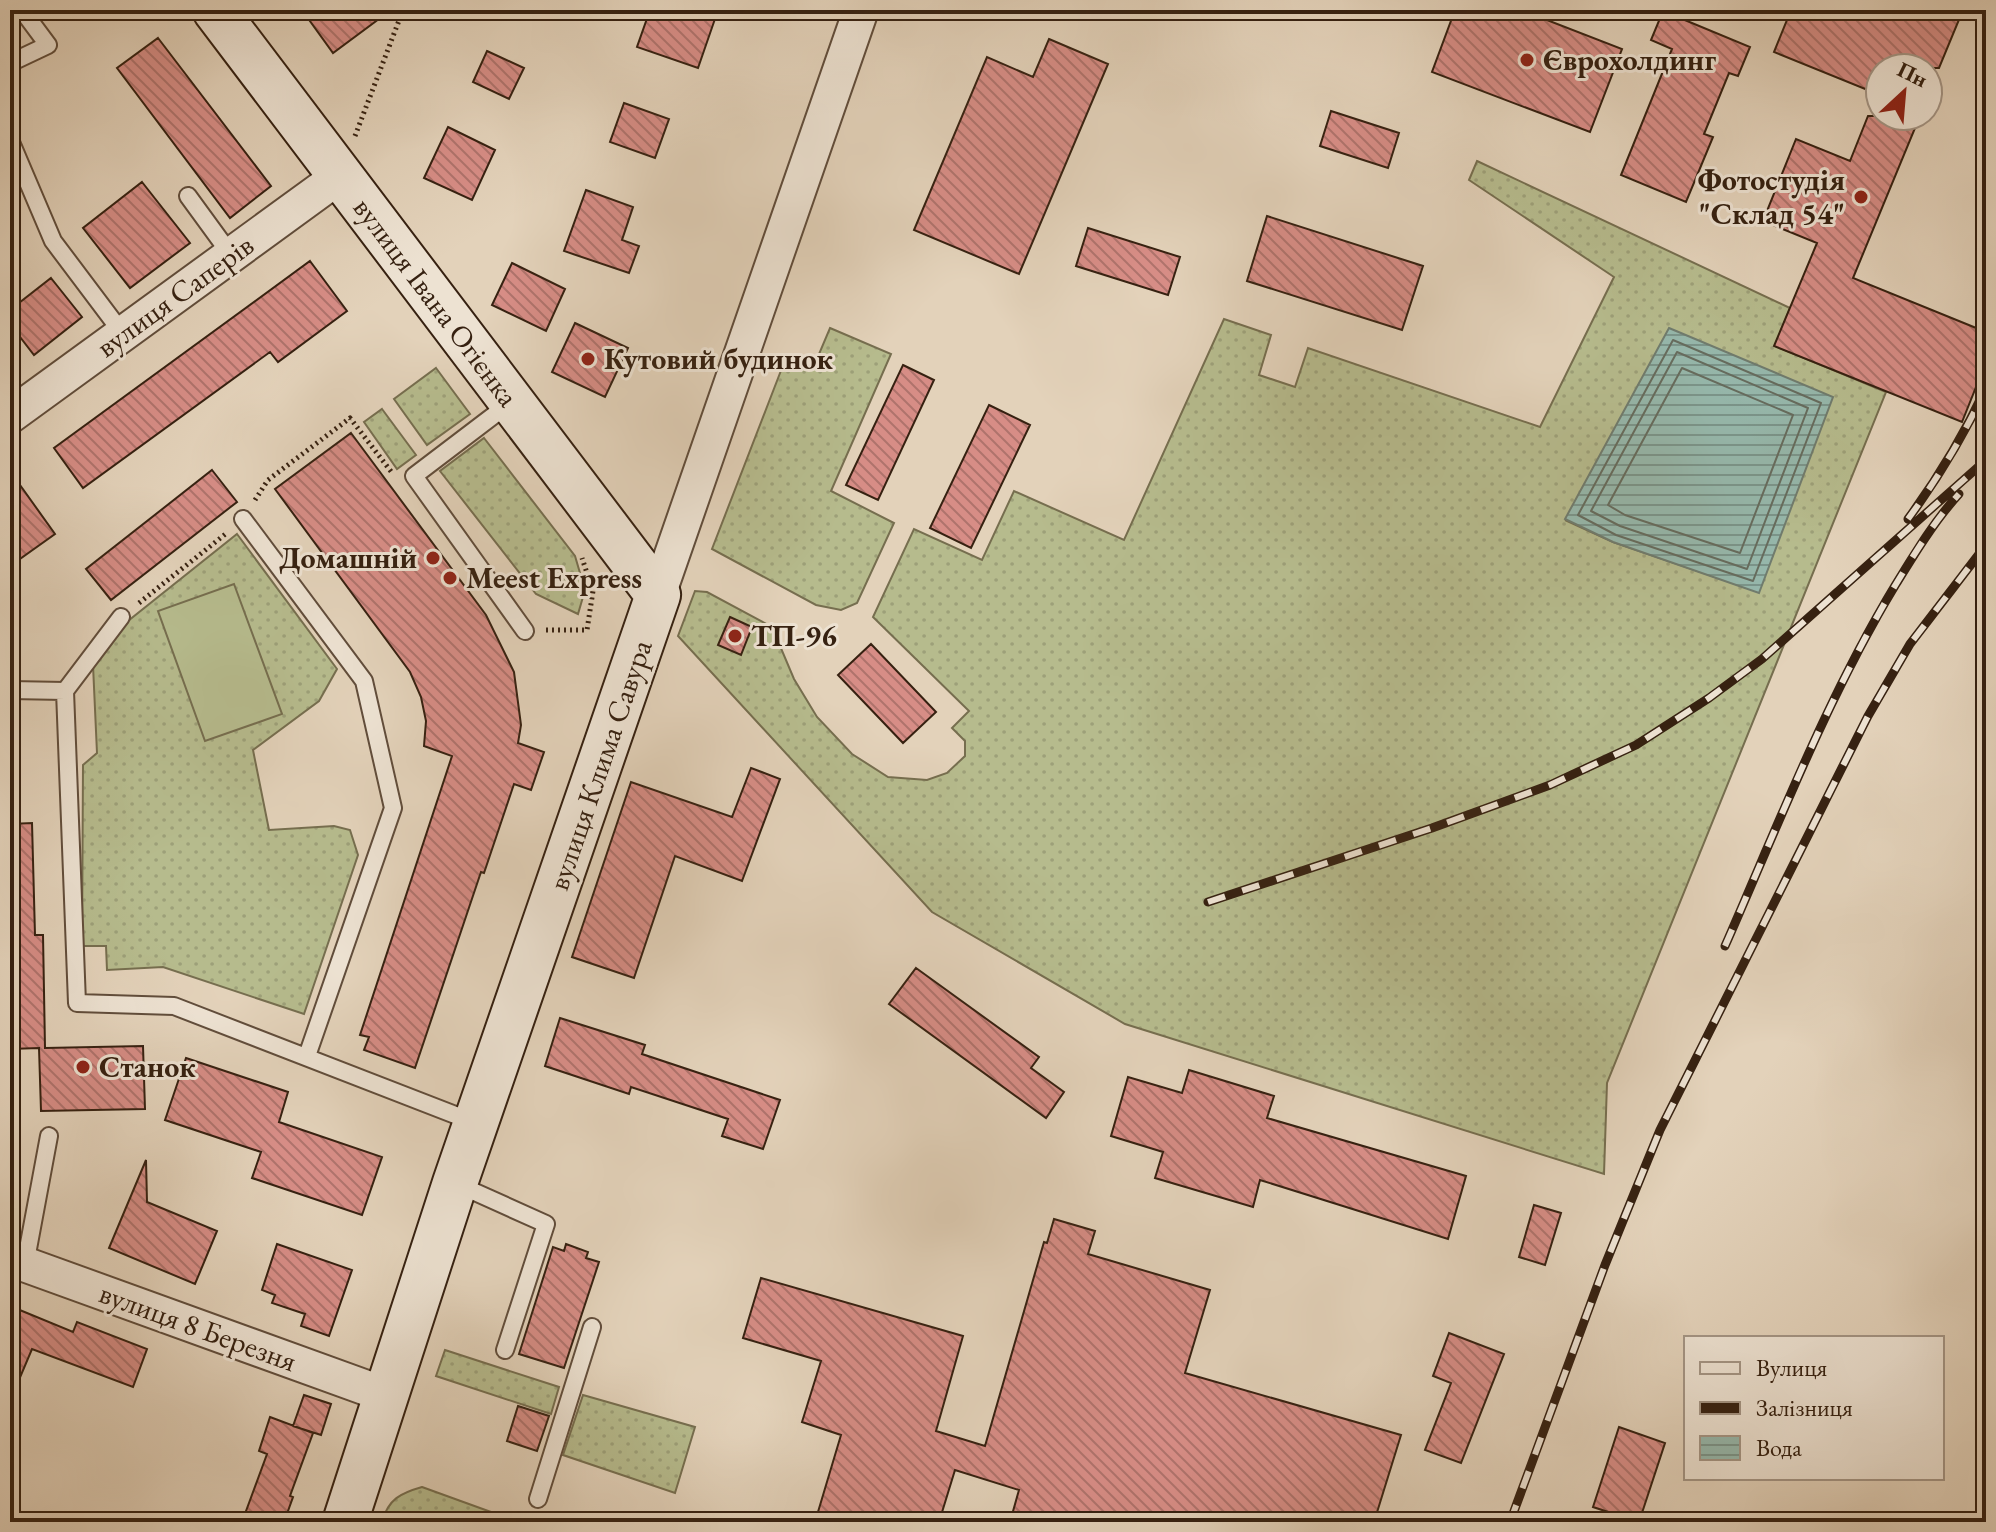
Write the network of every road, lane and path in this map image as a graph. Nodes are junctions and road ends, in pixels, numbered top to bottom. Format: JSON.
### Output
{"nodes":[{"id":1,"x":215,"y":10,"type":"edge"},
{"id":2,"x":403,"y":10,"type":"edge"},
{"id":3,"x":861,"y":10,"type":"edge"},
{"id":4,"x":31,"y":13,"type":"edge"},
{"id":5,"x":10,"y":63,"type":"edge"},
{"id":6,"x":10,"y":140,"type":"edge"},
{"id":7,"x":341,"y":175,"type":"junction"},
{"id":8,"x":188,"y":196,"type":"dead end"},
{"id":9,"x":231,"y":255,"type":"junction"},
{"id":10,"x":123,"y":334,"type":"junction"},
{"id":11,"x":511,"y":402,"type":"junction"},
{"id":12,"x":10,"y":416,"type":"edge"},
{"id":13,"x":414,"y":476,"type":"junction"},
{"id":14,"x":243,"y":519,"type":"junction"},
{"id":15,"x":658,"y":595,"type":"junction"},
{"id":16,"x":121,"y":617,"type":"joint"},
{"id":17,"x":525,"y":631,"type":"dead end"},
{"id":18,"x":10,"y":690,"type":"edge"},
{"id":19,"x":65,"y":691,"type":"junction"},
{"id":20,"x":307,"y":1056,"type":"junction"},
{"id":21,"x":477,"y":1124,"type":"junction"},
{"id":22,"x":49,"y":1136,"type":"dead end"},
{"id":23,"x":455,"y":1183,"type":"junction"},
{"id":24,"x":17,"y":1262,"type":"edge"},
{"id":25,"x":592,"y":1327,"type":"dead end"},
{"id":26,"x":505,"y":1350,"type":"dead end"},
{"id":27,"x":386,"y":1395,"type":"junction"},
{"id":28,"x":538,"y":1499,"type":"dead end"},
{"id":29,"x":345,"y":1522,"type":"edge"}],
"edges":[{"from":1,"to":7,"type":"street","name":"вулиця Івана Огієнка"},
{"from":2,"to":7,"type":"path"},
{"from":3,"to":15,"type":"street","name":"вулиця Клима Савура"},
{"from":4,"to":5,"type":"lane"},
{"from":6,"to":10,"type":"lane"},
{"from":7,"to":9,"type":"street","name":"вулиця Саперів"},
{"from":7,"to":11,"type":"street","name":"вулиця Івана Огієнка"},
{"from":8,"to":9,"type":"lane"},
{"from":9,"to":10,"type":"street","name":"вулиця Саперів"},
{"from":10,"to":12,"type":"street","name":"вулиця Саперів"},
{"from":11,"to":13,"type":"lane"},
{"from":11,"to":15,"type":"street","name":"вулиця Івана Огієнка"},
{"from":13,"to":14,"type":"path"},
{"from":13,"to":17,"type":"lane"},
{"from":14,"to":16,"type":"path"},
{"from":14,"to":20,"type":"lane"},
{"from":15,"to":21,"type":"street","name":"вулиця Клима Савура"},
{"from":16,"to":19,"type":"lane"},
{"from":18,"to":19,"type":"lane"},
{"from":19,"to":20,"type":"lane"},
{"from":20,"to":21,"type":"lane"},
{"from":21,"to":23,"type":"street","name":"вулиця Клима Савура"},
{"from":22,"to":24,"type":"lane"},
{"from":23,"to":26,"type":"lane"},
{"from":23,"to":27,"type":"street","name":"вулиця Клима Савура"},
{"from":24,"to":27,"type":"street","name":"вулиця 8 Березня"},
{"from":25,"to":28,"type":"lane"},
{"from":27,"to":29,"type":"street","name":"вулиця Клима Савура"}]}
